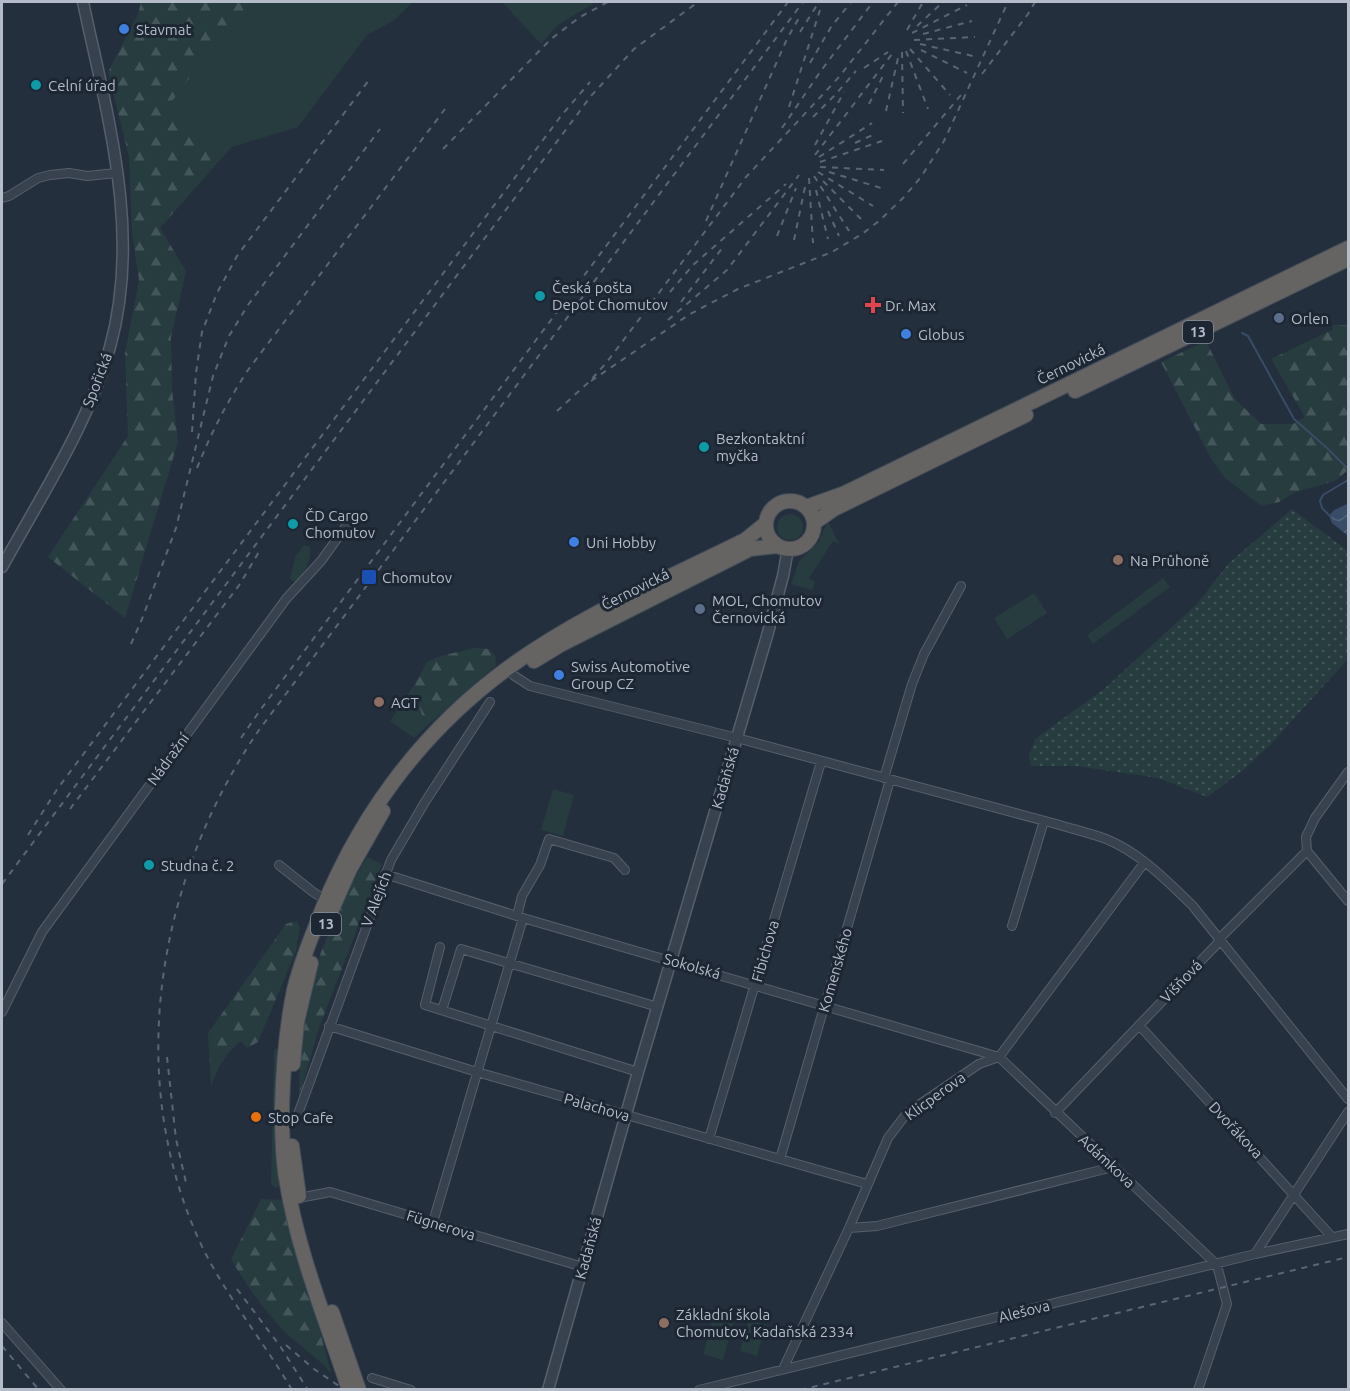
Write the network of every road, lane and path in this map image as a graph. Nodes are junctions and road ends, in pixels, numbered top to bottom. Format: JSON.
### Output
{"nodes":[{"id":1,"x":83,"y":2,"type":"edge"},
{"id":2,"x":117,"y":173,"type":"junction"},
{"id":3,"x":2,"y":198,"type":"edge"},
{"id":4,"x":1348,"y":248,"type":"edge"},
{"id":5,"x":1348,"y":259,"type":"edge"},
{"id":6,"x":806,"y":507,"type":"junction"},
{"id":7,"x":352,"y":518,"type":"dead end"},
{"id":8,"x":814,"y":523,"type":"junction"},
{"id":9,"x":765,"y":524,"type":"junction"},
{"id":10,"x":782,"y":547,"type":"junction"},
{"id":11,"x":2,"y":567,"type":"edge"},
{"id":12,"x":961,"y":586,"type":"dead end"},
{"id":13,"x":511,"y":671,"type":"junction"},
{"id":14,"x":490,"y":702,"type":"dead end"},
{"id":15,"x":737,"y":738,"type":"junction"},
{"id":16,"x":821,"y":762,"type":"junction"},
{"id":17,"x":1348,"y":774,"type":"edge"},
{"id":18,"x":887,"y":779,"type":"junction"},
{"id":19,"x":1044,"y":821,"type":"junction"},
{"id":20,"x":1307,"y":851,"type":"junction"},
{"id":21,"x":1144,"y":863,"type":"junction"},
{"id":22,"x":279,"y":865,"type":"dead end"},
{"id":23,"x":625,"y":870,"type":"dead end"},
{"id":24,"x":385,"y":874,"type":"junction"},
{"id":25,"x":1348,"y":901,"type":"edge"},
{"id":26,"x":329,"y":902,"type":"junction"},
{"id":27,"x":520,"y":917,"type":"junction"},
{"id":28,"x":1012,"y":926,"type":"dead end"},
{"id":29,"x":1220,"y":938,"type":"junction"},
{"id":30,"x":440,"y":947,"type":"dead end"},
{"id":31,"x":672,"y":961,"type":"junction"},
{"id":32,"x":511,"y":963,"type":"junction"},
{"id":33,"x":755,"y":984,"type":"junction"},
{"id":34,"x":825,"y":1006,"type":"junction"},
{"id":35,"x":658,"y":1007,"type":"junction"},
{"id":36,"x":442,"y":1010,"type":"junction"},
{"id":37,"x":2,"y":1012,"type":"edge"},
{"id":38,"x":492,"y":1025,"type":"junction"},
{"id":39,"x":1139,"y":1025,"type":"junction"},
{"id":40,"x":329,"y":1026,"type":"junction"},
{"id":41,"x":999,"y":1057,"type":"junction"},
{"id":42,"x":477,"y":1072,"type":"junction"},
{"id":43,"x":638,"y":1072,"type":"junction"},
{"id":44,"x":1348,"y":1099,"type":"edge"},
{"id":45,"x":1348,"y":1112,"type":"edge"},
{"id":46,"x":1055,"y":1113,"type":"junction"},
{"id":47,"x":298,"y":1114,"type":"dead end"},
{"id":48,"x":626,"y":1116,"type":"junction"},
{"id":49,"x":709,"y":1139,"type":"junction"},
{"id":50,"x":780,"y":1159,"type":"junction"},
{"id":51,"x":1113,"y":1167,"type":"junction"},
{"id":52,"x":867,"y":1184,"type":"junction"},
{"id":53,"x":1295,"y":1194,"type":"junction"},
{"id":54,"x":299,"y":1198,"type":"junction"},
{"id":55,"x":433,"y":1222,"type":"junction"},
{"id":56,"x":849,"y":1228,"type":"junction"},
{"id":57,"x":1348,"y":1234,"type":"edge"},
{"id":58,"x":1332,"y":1237,"type":"junction"},
{"id":59,"x":1255,"y":1254,"type":"junction"},
{"id":60,"x":1217,"y":1265,"type":"junction"},
{"id":61,"x":583,"y":1267,"type":"junction"},
{"id":62,"x":2,"y":1323,"type":"edge"},
{"id":63,"x":336,"y":1352,"type":"junction"},
{"id":64,"x":783,"y":1370,"type":"junction"},
{"id":65,"x":372,"y":1378,"type":"dead end"},
{"id":66,"x":61,"y":1389,"type":"edge"},
{"id":67,"x":343,"y":1389,"type":"edge"},
{"id":68,"x":349,"y":1389,"type":"edge"},
{"id":69,"x":360,"y":1389,"type":"edge"},
{"id":70,"x":411,"y":1389,"type":"edge"},
{"id":71,"x":548,"y":1389,"type":"edge"},
{"id":72,"x":699,"y":1389,"type":"edge"},
{"id":73,"x":1198,"y":1389,"type":"edge"}],
"edges":[{"from":1,"to":2,"type":"street","name":"Spořická"},
{"from":2,"to":3,"type":"street"},
{"from":2,"to":11,"type":"street","name":"Spořická"},
{"from":4,"to":6,"type":"highway","name":"Černovická","number":"13"},
{"from":5,"to":8,"type":"highway","name":"Černovická","number":"13"},
{"from":6,"to":8,"type":"highway"},
{"from":6,"to":9,"type":"highway","name":"Černovická","number":"13"},
{"from":7,"to":37,"type":"street","name":"Nádražní"},
{"from":8,"to":10,"type":"highway","name":"Černovická","number":"13"},
{"from":9,"to":10,"type":"highway"},
{"from":9,"to":13,"type":"highway","name":"Černovická","number":"13"},
{"from":10,"to":13,"type":"highway","name":"Černovická","number":"13"},
{"from":10,"to":15,"type":"street","name":"Kadaňská"},
{"from":12,"to":18,"type":"street"},
{"from":13,"to":15,"type":"street"},
{"from":13,"to":26,"type":"highway","number":"13"},
{"from":14,"to":24,"type":"street","name":"V Alejích"},
{"from":15,"to":16,"type":"street"},
{"from":15,"to":31,"type":"street","name":"Kadaňská"},
{"from":16,"to":18,"type":"street"},
{"from":16,"to":33,"type":"street","name":"Fibichova"},
{"from":17,"to":20,"type":"street"},
{"from":18,"to":19,"type":"street"},
{"from":18,"to":34,"type":"street","name":"Komenského"},
{"from":19,"to":21,"type":"street"},
{"from":19,"to":28,"type":"street"},
{"from":20,"to":25,"type":"street"},
{"from":20,"to":29,"type":"street","name":"Višňová"},
{"from":21,"to":29,"type":"street"},
{"from":21,"to":41,"type":"street","name":"Klicperova"},
{"from":22,"to":26,"type":"street"},
{"from":23,"to":27,"type":"street"},
{"from":24,"to":27,"type":"street","name":"Sokolská"},
{"from":24,"to":40,"type":"street","name":"V Alejích"},
{"from":26,"to":54,"type":"highway","number":"13"},
{"from":26,"to":63,"type":"highway","number":"13"},
{"from":27,"to":31,"type":"street","name":"Sokolská"},
{"from":27,"to":32,"type":"street"},
{"from":29,"to":39,"type":"street","name":"Višňová"},
{"from":29,"to":44,"type":"street"},
{"from":30,"to":36,"type":"street"},
{"from":31,"to":33,"type":"street","name":"Sokolská"},
{"from":31,"to":35,"type":"street","name":"Kadaňská"},
{"from":32,"to":35,"type":"street"},
{"from":32,"to":36,"type":"street"},
{"from":32,"to":38,"type":"street"},
{"from":33,"to":34,"type":"street","name":"Sokolská"},
{"from":33,"to":49,"type":"street","name":"Fibichova"},
{"from":34,"to":41,"type":"street","name":"Sokolská"},
{"from":34,"to":50,"type":"street","name":"Komenského"},
{"from":35,"to":43,"type":"street","name":"Kadaňská"},
{"from":36,"to":38,"type":"street"},
{"from":38,"to":42,"type":"street"},
{"from":38,"to":43,"type":"street"},
{"from":39,"to":46,"type":"street","name":"Višňová"},
{"from":39,"to":53,"type":"street","name":"Dvořákova"},
{"from":40,"to":42,"type":"street","name":"Palachova"},
{"from":40,"to":47,"type":"street","name":"V Alejích"},
{"from":41,"to":46,"type":"street","name":"Adámkova"},
{"from":41,"to":52,"type":"street","name":"Klicperova"},
{"from":42,"to":48,"type":"street","name":"Palachova"},
{"from":42,"to":55,"type":"street"},
{"from":43,"to":48,"type":"street","name":"Kadaňská"},
{"from":45,"to":53,"type":"street"},
{"from":46,"to":51,"type":"street","name":"Adámkova"},
{"from":48,"to":49,"type":"street","name":"Palachova"},
{"from":48,"to":61,"type":"street","name":"Kadaňská"},
{"from":49,"to":50,"type":"street","name":"Palachova"},
{"from":50,"to":52,"type":"street","name":"Palachova"},
{"from":51,"to":56,"type":"street"},
{"from":51,"to":60,"type":"street","name":"Adámkova"},
{"from":52,"to":56,"type":"street","name":"Klicperova"},
{"from":53,"to":58,"type":"street","name":"Dvořákova"},
{"from":53,"to":59,"type":"street"},
{"from":54,"to":55,"type":"street","name":"Fügnerova"},
{"from":54,"to":69,"type":"highway","number":"13"},
{"from":55,"to":61,"type":"street","name":"Fügnerova"},
{"from":56,"to":64,"type":"street","name":"Klicperova"},
{"from":57,"to":58,"type":"street","name":"Alešova"},
{"from":58,"to":59,"type":"street","name":"Alešova"},
{"from":59,"to":60,"type":"street","name":"Alešova"},
{"from":60,"to":64,"type":"street","name":"Alešova"},
{"from":60,"to":73,"type":"street"},
{"from":61,"to":71,"type":"street","name":"Kadaňská"},
{"from":62,"to":66,"type":"street"},
{"from":63,"to":67,"type":"highway"},
{"from":63,"to":68,"type":"highway","number":"13"},
{"from":64,"to":72,"type":"street","name":"Alešova"},
{"from":65,"to":70,"type":"street"}]}
